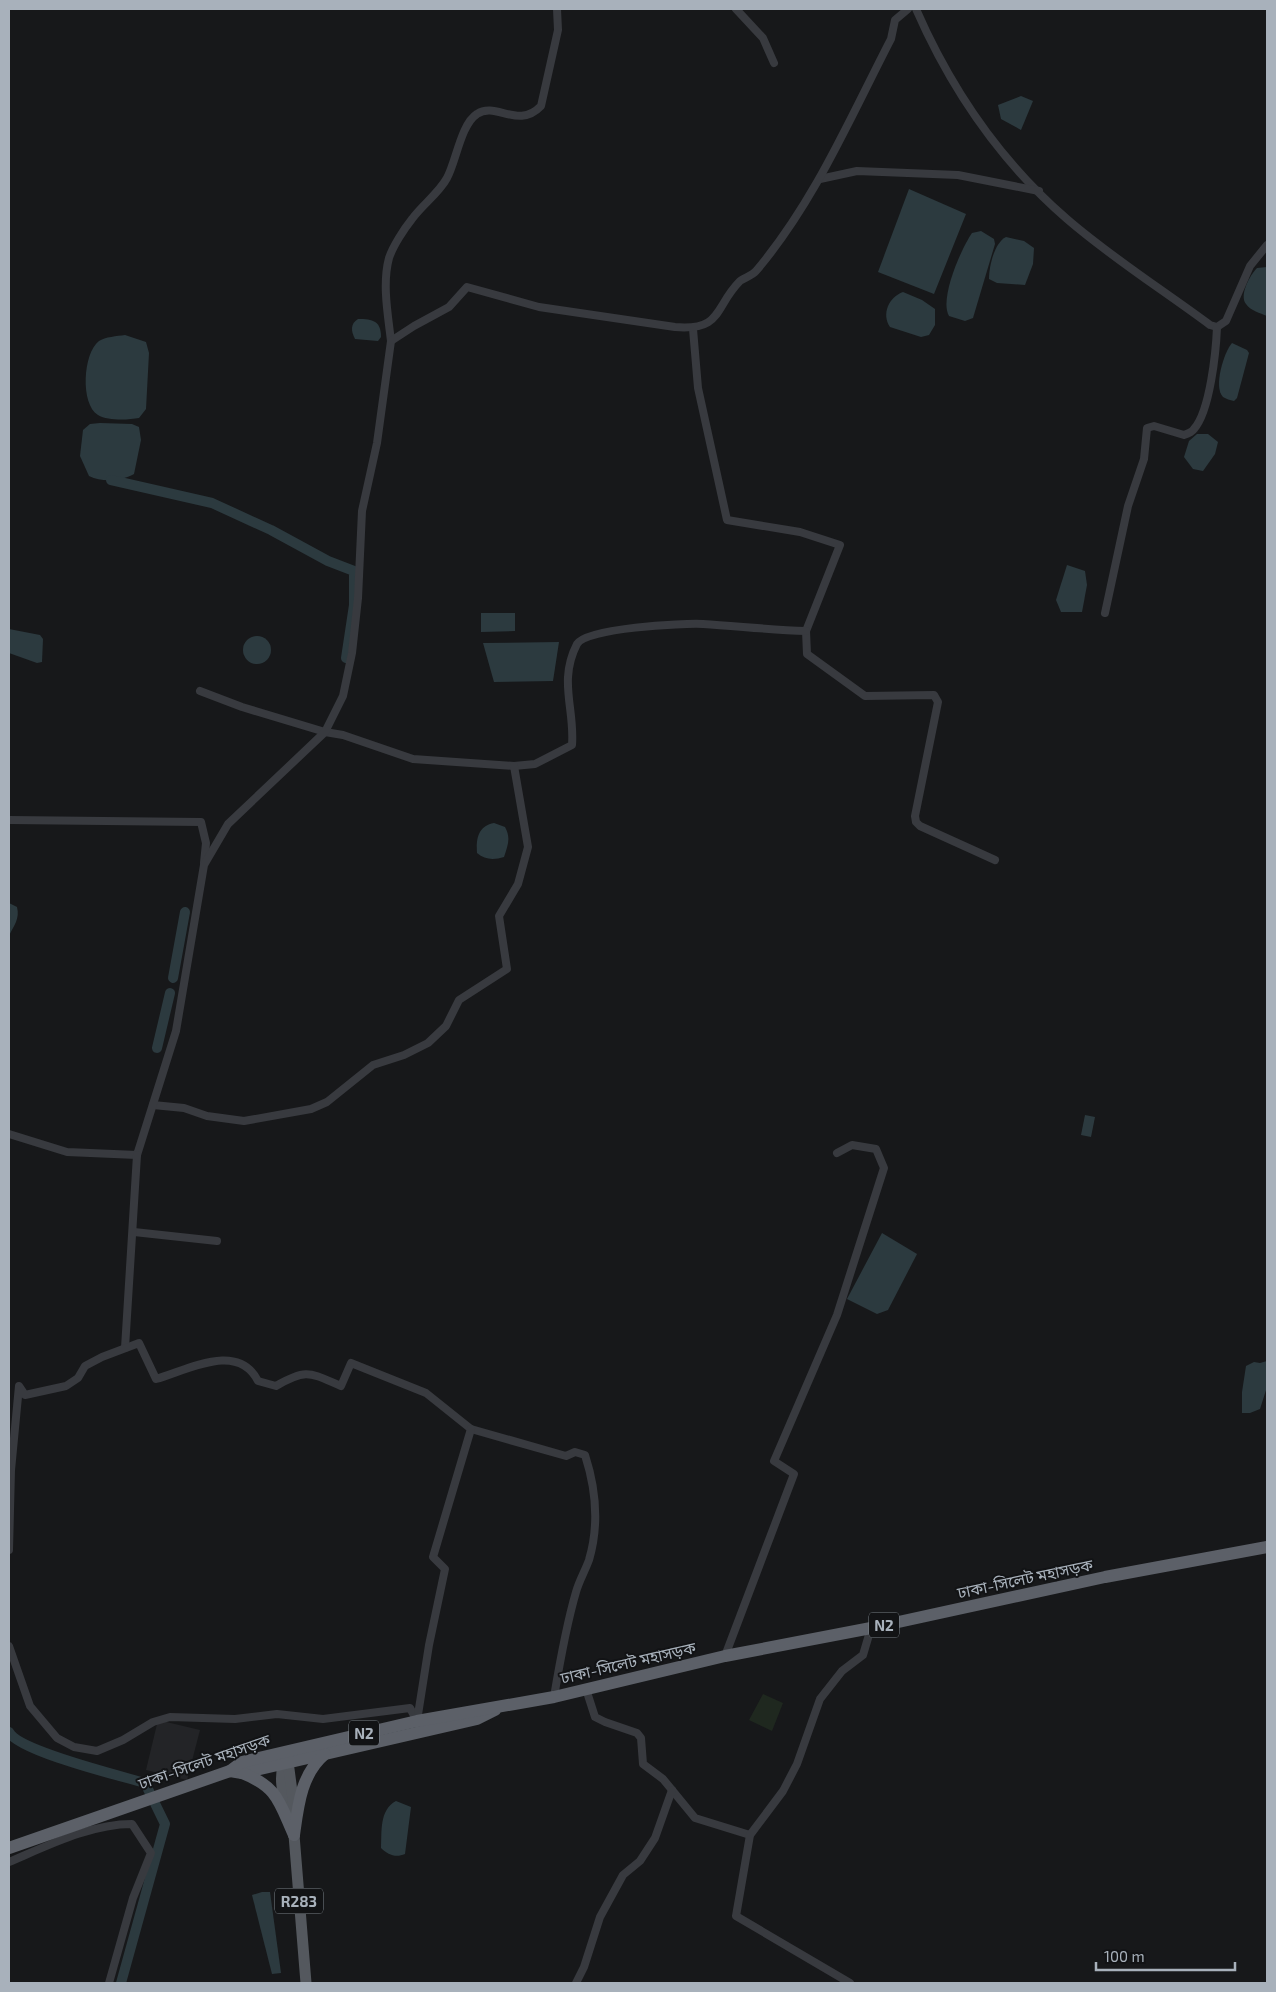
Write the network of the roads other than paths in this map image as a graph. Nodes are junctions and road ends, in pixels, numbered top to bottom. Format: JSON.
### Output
{"nodes":[{"id":1,"x":557,"y":9,"type":"edge"},
{"id":2,"x":736,"y":9,"type":"edge"},
{"id":3,"x":908,"y":9,"type":"edge"},
{"id":4,"x":916,"y":9,"type":"edge"},
{"id":5,"x":774,"y":63,"type":"dead end"},
{"id":6,"x":820,"y":179,"type":"junction"},
{"id":7,"x":1040,"y":191,"type":"junction"},
{"id":8,"x":1267,"y":245,"type":"edge"},
{"id":9,"x":1217,"y":327,"type":"junction"},
{"id":10,"x":693,"y":328,"type":"junction"},
{"id":11,"x":391,"y":341,"type":"junction"},
{"id":12,"x":1105,"y":613,"type":"dead end"},
{"id":13,"x":806,"y":631,"type":"junction"},
{"id":14,"x":200,"y":691,"type":"dead end"},
{"id":15,"x":325,"y":732,"type":"junction"},
{"id":16,"x":514,"y":766,"type":"junction"},
{"id":17,"x":9,"y":820,"type":"edge"},
{"id":18,"x":995,"y":860,"type":"dead end"},
{"id":19,"x":204,"y":866,"type":"junction"},
{"id":20,"x":153,"y":1105,"type":"junction"},
{"id":21,"x":9,"y":1134,"type":"edge"},
{"id":22,"x":837,"y":1153,"type":"dead end"},
{"id":23,"x":137,"y":1155,"type":"junction"},
{"id":24,"x":134,"y":1232,"type":"junction"},
{"id":25,"x":217,"y":1241,"type":"dead end"},
{"id":26,"x":125,"y":1348,"type":"junction"},
{"id":27,"x":471,"y":1429,"type":"junction"},
{"id":28,"x":1267,"y":1547,"type":"edge"},
{"id":29,"x":9,"y":1550,"type":"edge"},
{"id":30,"x":871,"y":1628,"type":"junction"},
{"id":31,"x":9,"y":1646,"type":"edge"},
{"id":32,"x":725,"y":1656,"type":"junction"},
{"id":33,"x":586,"y":1689,"type":"junction"},
{"id":34,"x":554,"y":1696,"type":"junction"},
{"id":35,"x":502,"y":1707,"type":"junction"},
{"id":36,"x":417,"y":1721,"type":"junction"},
{"id":37,"x":296,"y":1748,"type":"junction"},
{"id":38,"x":272,"y":1754,"type":"junction"},
{"id":39,"x":324,"y":1754,"type":"junction"},
{"id":40,"x":283,"y":1763,"type":"junction"},
{"id":41,"x":236,"y":1772,"type":"junction"},
{"id":42,"x":672,"y":1790,"type":"junction"},
{"id":43,"x":294,"y":1835,"type":"junction"},
{"id":44,"x":750,"y":1835,"type":"junction"},
{"id":45,"x":9,"y":1848,"type":"edge"},
{"id":46,"x":9,"y":1862,"type":"edge"},
{"id":47,"x":109,"y":1983,"type":"edge"},
{"id":48,"x":306,"y":1983,"type":"edge"},
{"id":49,"x":576,"y":1983,"type":"edge"},
{"id":50,"x":850,"y":1983,"type":"edge"}],
"edges":[{"from":1,"to":11,"type":"street"},
{"from":2,"to":5,"type":"street"},
{"from":3,"to":6,"type":"street"},
{"from":4,"to":7,"type":"street"},
{"from":6,"to":7,"type":"street"},
{"from":6,"to":10,"type":"street"},
{"from":7,"to":9,"type":"street"},
{"from":8,"to":9,"type":"street"},
{"from":9,"to":12,"type":"street"},
{"from":10,"to":11,"type":"street"},
{"from":10,"to":13,"type":"street"},
{"from":11,"to":15,"type":"street"},
{"from":13,"to":16,"type":"street"},
{"from":13,"to":18,"type":"street"},
{"from":14,"to":15,"type":"street"},
{"from":15,"to":16,"type":"street"},
{"from":15,"to":19,"type":"street"},
{"from":16,"to":20,"type":"street"},
{"from":17,"to":19,"type":"street"},
{"from":19,"to":20,"type":"street"},
{"from":20,"to":23,"type":"street"},
{"from":21,"to":23,"type":"street"},
{"from":22,"to":32,"type":"street"},
{"from":23,"to":24,"type":"street"},
{"from":24,"to":25,"type":"street"},
{"from":24,"to":26,"type":"street"},
{"from":26,"to":27,"type":"street"},
{"from":26,"to":29,"type":"street"},
{"from":27,"to":34,"type":"street"},
{"from":27,"to":36,"type":"street"},
{"from":28,"to":30,"type":"highway","name":"ঢাকা-সিলেট মহাসড়ক","number":"N2"},
{"from":30,"to":32,"type":"highway","name":"ঢাকা-সিলেট মহাসড়ক","number":"N2"},
{"from":30,"to":44,"type":"street"},
{"from":31,"to":36,"type":"street"},
{"from":32,"to":33,"type":"highway","name":"ঢাকা-সিলেট মহাসড়ক","number":"N2"},
{"from":33,"to":34,"type":"highway","name":"ঢাকা-সিলেট মহাসড়ক","number":"N2"},
{"from":33,"to":42,"type":"street"},
{"from":34,"to":35,"type":"highway","name":"ঢাকা-সিলেট মহাসড়ক","number":"N2"},
{"from":35,"to":36,"type":"highway","name":"ঢাকা-সিলেট মহাসড়ক","number":"N2"},
{"from":35,"to":39,"type":"highway"},
{"from":36,"to":37,"type":"highway","name":"ঢাকা-সিলেট মহাসড়ক","number":"N2"},
{"from":37,"to":38,"type":"highway","name":"ঢাকা-সিলেট মহাসড়ক","number":"N2"},
{"from":37,"to":40,"type":"main road"},
{"from":38,"to":40,"type":"main road"},
{"from":38,"to":41,"type":"highway","name":"ঢাকা-সিলেট মহাসড়ক","number":"N2"},
{"from":39,"to":40,"type":"highway"},
{"from":39,"to":43,"type":"highway","number":"R283"},
{"from":40,"to":41,"type":"highway"},
{"from":40,"to":43,"type":"main road","number":"R283"},
{"from":41,"to":43,"type":"highway","number":"R283"},
{"from":41,"to":45,"type":"highway","name":"ঢাকা-সিলেট মহাসড়ক","number":"N2"},
{"from":42,"to":44,"type":"street"},
{"from":42,"to":49,"type":"street"},
{"from":43,"to":48,"type":"main road","number":"R283"},
{"from":44,"to":50,"type":"street"},
{"from":46,"to":47,"type":"street"}]}
